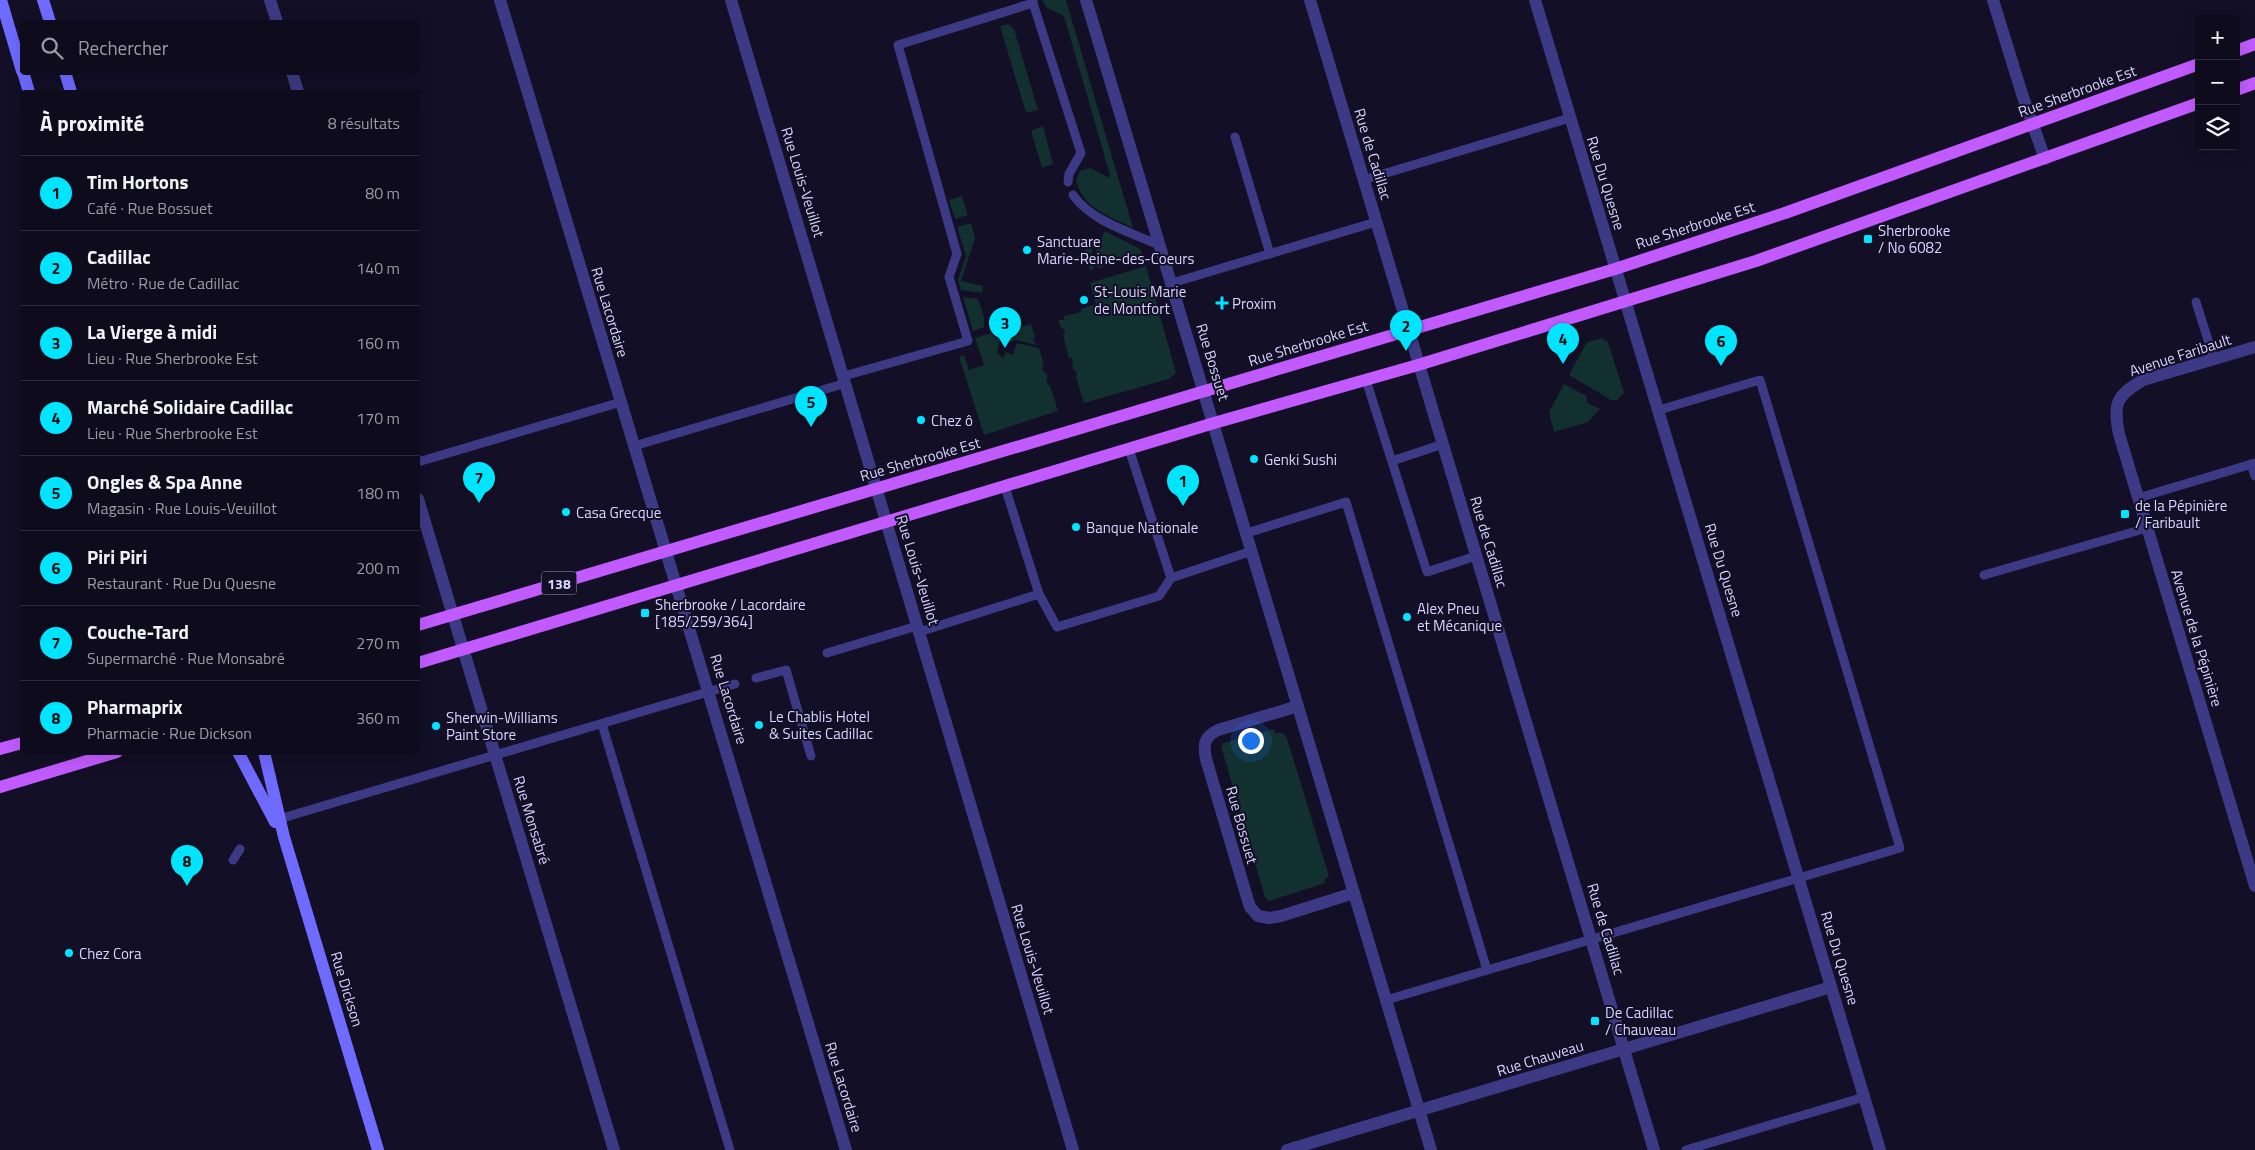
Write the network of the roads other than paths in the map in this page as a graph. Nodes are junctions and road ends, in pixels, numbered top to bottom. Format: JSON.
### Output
{"nodes":[{"id":1,"x":1,"y":0,"type":"edge"},
{"id":2,"x":43,"y":0,"type":"edge"},
{"id":3,"x":270,"y":0,"type":"edge"},
{"id":4,"x":500,"y":0,"type":"edge"},
{"id":5,"x":732,"y":0,"type":"edge"},
{"id":6,"x":1086,"y":0,"type":"edge"},
{"id":7,"x":1310,"y":0,"type":"edge"},
{"id":8,"x":1535,"y":0,"type":"edge"},
{"id":9,"x":1993,"y":0,"type":"edge"},
{"id":10,"x":1033,"y":1,"type":"edge"},
{"id":11,"x":49,"y":20,"type":"edge"},
{"id":12,"x":276,"y":20,"type":"edge"},
{"id":13,"x":2255,"y":44,"type":"edge"},
{"id":14,"x":2240,"y":50,"type":"edge"},
{"id":15,"x":20,"y":62,"type":"edge"},
{"id":16,"x":2195,"y":65,"type":"edge"},
{"id":17,"x":24,"y":75,"type":"edge"},
{"id":18,"x":66,"y":75,"type":"edge"},
{"id":19,"x":293,"y":75,"type":"edge"},
{"id":20,"x":2255,"y":83,"type":"edge"},
{"id":21,"x":2240,"y":89,"type":"edge"},
{"id":22,"x":28,"y":90,"type":"edge"},
{"id":23,"x":70,"y":90,"type":"edge"},
{"id":24,"x":297,"y":90,"type":"edge"},
{"id":25,"x":2196,"y":105,"type":"edge"},
{"id":26,"x":1570,"y":118,"type":"junction"},
{"id":27,"x":2032,"y":124,"type":"junction"},
{"id":28,"x":1235,"y":137,"type":"dead end"},
{"id":29,"x":2045,"y":159,"type":"junction"},
{"id":30,"x":1363,"y":180,"type":"junction"},
{"id":31,"x":1068,"y":182,"type":"dead end"},
{"id":32,"x":1073,"y":195,"type":"dead end"},
{"id":33,"x":1376,"y":222,"type":"junction"},
{"id":34,"x":1161,"y":246,"type":"junction"},
{"id":35,"x":1270,"y":254,"type":"junction"},
{"id":36,"x":1615,"y":269,"type":"junction"},
{"id":37,"x":1172,"y":284,"type":"junction"},
{"id":38,"x":1626,"y":302,"type":"junction"},
{"id":39,"x":2196,"y":302,"type":"dead end"},
{"id":40,"x":1408,"y":330,"type":"junction"},
{"id":41,"x":2255,"y":348,"type":"edge"},
{"id":42,"x":2214,"y":359,"type":"junction"},
{"id":43,"x":1418,"y":365,"type":"junction"},
{"id":44,"x":845,"y":380,"type":"junction"},
{"id":45,"x":1366,"y":380,"type":"junction"},
{"id":46,"x":1205,"y":392,"type":"junction"},
{"id":47,"x":2118,"y":399,"type":"joint"},
{"id":48,"x":620,"y":402,"type":"junction"},
{"id":49,"x":1659,"y":410,"type":"junction"},
{"id":50,"x":1214,"y":423,"type":"junction"},
{"id":51,"x":1443,"y":444,"type":"junction"},
{"id":52,"x":634,"y":446,"type":"junction"},
{"id":53,"x":1130,"y":449,"type":"junction"},
{"id":54,"x":420,"y":461,"type":"edge"},
{"id":55,"x":1392,"y":461,"type":"junction"},
{"id":56,"x":2253,"y":464,"type":"edge"},
{"id":57,"x":2255,"y":476,"type":"edge"},
{"id":58,"x":1005,"y":487,"type":"junction"},
{"id":59,"x":876,"y":488,"type":"junction"},
{"id":60,"x":2138,"y":498,"type":"junction"},
{"id":61,"x":420,"y":510,"type":"edge"},
{"id":62,"x":887,"y":524,"type":"junction"},
{"id":63,"x":2147,"y":528,"type":"junction"},
{"id":64,"x":1247,"y":533,"type":"junction"},
{"id":65,"x":666,"y":551,"type":"junction"},
{"id":66,"x":1252,"y":551,"type":"junction"},
{"id":67,"x":1476,"y":556,"type":"junction"},
{"id":68,"x":1984,"y":575,"type":"dead end"},
{"id":69,"x":1171,"y":578,"type":"junction"},
{"id":70,"x":677,"y":585,"type":"junction"},
{"id":71,"x":1039,"y":594,"type":"junction"},
{"id":72,"x":452,"y":615,"type":"junction"},
{"id":73,"x":420,"y":624,"type":"edge"},
{"id":74,"x":918,"y":629,"type":"junction"},
{"id":75,"x":464,"y":650,"type":"junction"},
{"id":76,"x":827,"y":653,"type":"dead end"},
{"id":77,"x":420,"y":662,"type":"edge"},
{"id":78,"x":756,"y":678,"type":"dead end"},
{"id":79,"x":734,"y":684,"type":"dead end"},
{"id":80,"x":710,"y":692,"type":"junction"},
{"id":81,"x":1298,"y":706,"type":"junction"},
{"id":82,"x":602,"y":724,"type":"junction"},
{"id":83,"x":20,"y":744,"type":"edge"},
{"id":84,"x":0,"y":749,"type":"edge"},
{"id":85,"x":108,"y":755,"type":"edge"},
{"id":86,"x":240,"y":755,"type":"edge"},
{"id":87,"x":265,"y":755,"type":"edge"},
{"id":88,"x":495,"y":755,"type":"junction"},
{"id":89,"x":810,"y":756,"type":"dead end"},
{"id":90,"x":0,"y":787,"type":"edge"},
{"id":91,"x":279,"y":819,"type":"junction"},
{"id":92,"x":284,"y":837,"type":"junction"},
{"id":93,"x":240,"y":849,"type":"dead end"},
{"id":94,"x":233,"y":860,"type":"dead end"},
{"id":95,"x":1799,"y":877,"type":"junction"},
{"id":96,"x":2255,"y":886,"type":"edge"},
{"id":97,"x":1354,"y":893,"type":"junction"},
{"id":98,"x":1592,"y":939,"type":"junction"},
{"id":99,"x":1487,"y":970,"type":"junction"},
{"id":100,"x":1831,"y":987,"type":"junction"},
{"id":101,"x":1386,"y":1000,"type":"junction"},
{"id":102,"x":1625,"y":1050,"type":"junction"},
{"id":103,"x":1864,"y":1097,"type":"junction"},
{"id":104,"x":1420,"y":1111,"type":"junction"},
{"id":105,"x":378,"y":1150,"type":"edge"},
{"id":106,"x":614,"y":1150,"type":"edge"},
{"id":107,"x":730,"y":1150,"type":"edge"},
{"id":108,"x":846,"y":1150,"type":"edge"},
{"id":109,"x":1073,"y":1150,"type":"edge"},
{"id":110,"x":1287,"y":1150,"type":"edge"},
{"id":111,"x":1431,"y":1150,"type":"edge"},
{"id":112,"x":1654,"y":1150,"type":"edge"},
{"id":113,"x":1686,"y":1150,"type":"edge"},
{"id":114,"x":1880,"y":1150,"type":"edge"}],
"edges":[{"from":1,"to":15,"type":"main road"},
{"from":2,"to":11,"type":"main road"},
{"from":3,"to":12,"type":"street"},
{"from":4,"to":48,"type":"street","name":"Rue Lacordaire"},
{"from":5,"to":44,"type":"street","name":"Rue Louis-Veuillot"},
{"from":6,"to":34,"type":"street","name":"Rue Bossuet"},
{"from":7,"to":30,"type":"street","name":"Rue de Cadillac"},
{"from":8,"to":26,"type":"street","name":"Rue Du Quesne"},
{"from":9,"to":27,"type":"street"},
{"from":10,"to":31,"type":"lane"},
{"from":10,"to":44,"type":"lane"},
{"from":13,"to":14,"type":"main road"},
{"from":16,"to":27,"type":"main road","name":"Rue Sherbrooke Est","number":"138"},
{"from":17,"to":22,"type":"main road"},
{"from":18,"to":23,"type":"main road"},
{"from":19,"to":24,"type":"street"},
{"from":20,"to":21,"type":"main road"},
{"from":25,"to":29,"type":"main road","number":"138"},
{"from":26,"to":30,"type":"lane"},
{"from":26,"to":36,"type":"street","name":"Rue Du Quesne"},
{"from":27,"to":29,"type":"street"},
{"from":27,"to":36,"type":"main road","name":"Rue Sherbrooke Est","number":"138"},
{"from":28,"to":35,"type":"lane"},
{"from":29,"to":38,"type":"main road","number":"138"},
{"from":30,"to":33,"type":"street","name":"Rue de Cadillac"},
{"from":32,"to":34,"type":"lane"},
{"from":33,"to":35,"type":"lane"},
{"from":33,"to":40,"type":"street","name":"Rue de Cadillac"},
{"from":34,"to":37,"type":"street","name":"Rue Bossuet"},
{"from":35,"to":37,"type":"lane"},
{"from":36,"to":38,"type":"street","name":"Rue Du Quesne"},
{"from":36,"to":40,"type":"main road","name":"Rue Sherbrooke Est","number":"138"},
{"from":37,"to":46,"type":"street","name":"Rue Bossuet"},
{"from":38,"to":43,"type":"main road","number":"138"},
{"from":38,"to":49,"type":"street","name":"Rue Du Quesne"},
{"from":39,"to":42,"type":"lane"},
{"from":40,"to":43,"type":"street","name":"Rue de Cadillac"},
{"from":40,"to":46,"type":"main road","name":"Rue Sherbrooke Est","number":"138"},
{"from":41,"to":42,"type":"street","name":"Avenue Faribault"},
{"from":42,"to":47,"type":"street","name":"Avenue Faribault"},
{"from":43,"to":45,"type":"main road","number":"138"},
{"from":43,"to":51,"type":"street","name":"Rue de Cadillac"},
{"from":44,"to":52,"type":"lane"},
{"from":44,"to":59,"type":"street","name":"Rue Louis-Veuillot"},
{"from":45,"to":50,"type":"main road","number":"138"},
{"from":45,"to":55,"type":"lane"},
{"from":46,"to":50,"type":"street","name":"Rue Bossuet"},
{"from":46,"to":59,"type":"main road","name":"Rue Sherbrooke Est","number":"138"},
{"from":47,"to":60,"type":"street","name":"Avenue de la Pépinière"},
{"from":48,"to":52,"type":"street","name":"Rue Lacordaire"},
{"from":48,"to":54,"type":"lane"},
{"from":49,"to":95,"type":"street","name":"Rue Du Quesne"},
{"from":49,"to":95,"type":"lane"},
{"from":50,"to":53,"type":"main road","number":"138"},
{"from":50,"to":64,"type":"street","name":"Rue Bossuet"},
{"from":51,"to":55,"type":"lane"},
{"from":51,"to":67,"type":"street","name":"Rue de Cadillac"},
{"from":52,"to":65,"type":"street","name":"Rue Lacordaire"},
{"from":53,"to":58,"type":"main road","number":"138"},
{"from":53,"to":69,"type":"lane"},
{"from":55,"to":67,"type":"lane"},
{"from":56,"to":57,"type":"lane"},
{"from":56,"to":60,"type":"lane"},
{"from":58,"to":62,"type":"main road","number":"138"},
{"from":58,"to":71,"type":"lane"},
{"from":59,"to":62,"type":"street","name":"Rue Louis-Veuillot"},
{"from":59,"to":65,"type":"main road","name":"Rue Sherbrooke Est","number":"138"},
{"from":60,"to":63,"type":"street","name":"Avenue de la Pépinière"},
{"from":61,"to":72,"type":"street","name":"Rue Monsabré"},
{"from":62,"to":70,"type":"main road","number":"138"},
{"from":62,"to":74,"type":"street","name":"Rue Louis-Veuillot"},
{"from":63,"to":68,"type":"lane"},
{"from":63,"to":96,"type":"street","name":"Avenue de la Pépinière"},
{"from":64,"to":66,"type":"street","name":"Rue Bossuet"},
{"from":64,"to":99,"type":"lane"},
{"from":65,"to":70,"type":"street","name":"Rue Lacordaire"},
{"from":65,"to":72,"type":"main road","name":"Rue Sherbrooke Est","number":"138"},
{"from":66,"to":69,"type":"lane"},
{"from":66,"to":81,"type":"street","name":"Rue Bossuet"},
{"from":67,"to":98,"type":"street","name":"Rue de Cadillac"},
{"from":69,"to":71,"type":"lane"},
{"from":70,"to":75,"type":"main road","number":"138"},
{"from":70,"to":80,"type":"street","name":"Rue Lacordaire"},
{"from":71,"to":74,"type":"lane"},
{"from":72,"to":73,"type":"main road","name":"Rue Sherbrooke Est","number":"138"},
{"from":72,"to":75,"type":"street","name":"Rue Monsabré"},
{"from":74,"to":76,"type":"lane"},
{"from":74,"to":109,"type":"street","name":"Rue Louis-Veuillot"},
{"from":75,"to":77,"type":"main road","number":"138"},
{"from":75,"to":88,"type":"street","name":"Rue Monsabré"},
{"from":78,"to":89,"type":"lane"},
{"from":79,"to":80,"type":"lane"},
{"from":80,"to":82,"type":"lane"},
{"from":80,"to":108,"type":"street","name":"Rue Lacordaire"},
{"from":81,"to":97,"type":"street","name":"Rue Bossuet"},
{"from":81,"to":97,"type":"street","name":"Rue Bossuet"},
{"from":82,"to":88,"type":"lane"},
{"from":82,"to":107,"type":"lane"},
{"from":83,"to":84,"type":"main road"},
{"from":85,"to":90,"type":"main road"},
{"from":86,"to":92,"type":"main road","name":"Rue Dickson"},
{"from":87,"to":91,"type":"main road","name":"Rue Dickson"},
{"from":88,"to":91,"type":"lane"},
{"from":88,"to":106,"type":"street","name":"Rue Monsabré"},
{"from":91,"to":92,"type":"main road","name":"Rue Dickson"},
{"from":92,"to":105,"type":"main road","name":"Rue Dickson"},
{"from":93,"to":94,"type":"lane"},
{"from":95,"to":98,"type":"lane"},
{"from":95,"to":100,"type":"street","name":"Rue Du Quesne"},
{"from":97,"to":101,"type":"street","name":"Rue Bossuet"},
{"from":98,"to":99,"type":"lane"},
{"from":98,"to":102,"type":"street","name":"Rue de Cadillac"},
{"from":99,"to":101,"type":"lane"},
{"from":100,"to":102,"type":"street","name":"Rue Chauveau"},
{"from":100,"to":103,"type":"street","name":"Rue Du Quesne"},
{"from":101,"to":104,"type":"street","name":"Rue Bossuet"},
{"from":102,"to":104,"type":"street","name":"Rue Chauveau"},
{"from":102,"to":112,"type":"street","name":"Rue de Cadillac"},
{"from":103,"to":113,"type":"lane"},
{"from":103,"to":114,"type":"street","name":"Rue Du Quesne"},
{"from":104,"to":110,"type":"street","name":"Rue Chauveau"},
{"from":104,"to":111,"type":"street","name":"Rue Bossuet"}]}
